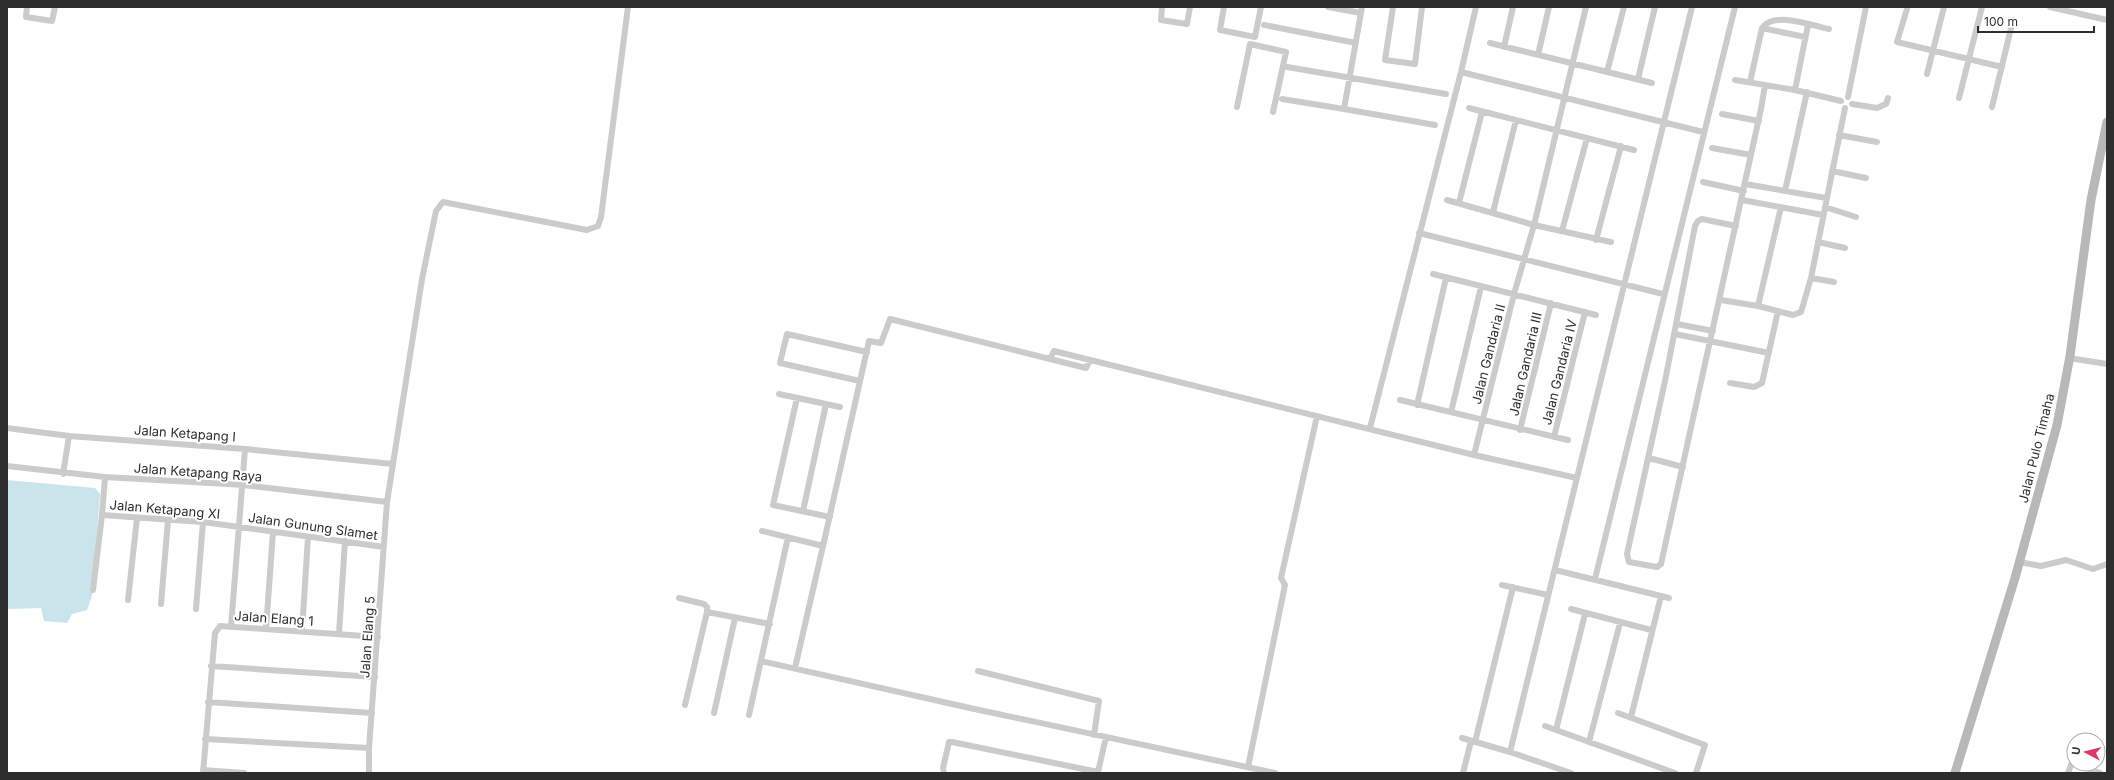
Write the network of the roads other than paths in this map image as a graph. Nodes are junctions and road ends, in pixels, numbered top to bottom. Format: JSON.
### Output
{"nodes":[{"id":1,"x":27,"y":7,"type":"edge"},
{"id":2,"x":55,"y":7,"type":"edge"},
{"id":3,"x":628,"y":7,"type":"edge"},
{"id":4,"x":1162,"y":7,"type":"edge"},
{"id":5,"x":1190,"y":7,"type":"edge"},
{"id":6,"x":1224,"y":7,"type":"edge"},
{"id":7,"x":1261,"y":7,"type":"edge"},
{"id":8,"x":1328,"y":7,"type":"edge"},
{"id":9,"x":1393,"y":7,"type":"edge"},
{"id":10,"x":1422,"y":7,"type":"edge"},
{"id":11,"x":1476,"y":7,"type":"edge"},
{"id":12,"x":1513,"y":7,"type":"edge"},
{"id":13,"x":1549,"y":7,"type":"edge"},
{"id":14,"x":1586,"y":7,"type":"edge"},
{"id":15,"x":1624,"y":7,"type":"edge"},
{"id":16,"x":1655,"y":7,"type":"edge"},
{"id":17,"x":1692,"y":7,"type":"edge"},
{"id":18,"x":1735,"y":7,"type":"edge"},
{"id":19,"x":1866,"y":7,"type":"edge"},
{"id":20,"x":1944,"y":7,"type":"edge"},
{"id":21,"x":1982,"y":7,"type":"edge"},
{"id":22,"x":2050,"y":7,"type":"edge"},
{"id":23,"x":1907,"y":9,"type":"dead end"},
{"id":24,"x":1361,"y":10,"type":"edge"},
{"id":25,"x":2013,"y":20,"type":"dead end"},
{"id":26,"x":2107,"y":20,"type":"edge"},
{"id":27,"x":1264,"y":25,"type":"dead end"},
{"id":28,"x":1808,"y":25,"type":"junction"},
{"id":29,"x":1762,"y":28,"type":"junction"},
{"id":30,"x":1830,"y":29,"type":"dead end"},
{"id":31,"x":1255,"y":37,"type":"junction"},
{"id":32,"x":1805,"y":37,"type":"junction"},
{"id":33,"x":1356,"y":43,"type":"junction"},
{"id":34,"x":1490,"y":43,"type":"dead end"},
{"id":35,"x":1250,"y":44,"type":"junction"},
{"id":36,"x":1504,"y":47,"type":"junction"},
{"id":37,"x":1933,"y":50,"type":"junction"},
{"id":38,"x":1538,"y":55,"type":"junction"},
{"id":39,"x":1969,"y":60,"type":"junction"},
{"id":40,"x":1572,"y":63,"type":"junction"},
{"id":41,"x":1287,"y":67,"type":"dead end"},
{"id":42,"x":2002,"y":67,"type":"junction"},
{"id":43,"x":1461,"y":72,"type":"junction"},
{"id":44,"x":1608,"y":72,"type":"junction"},
{"id":45,"x":1927,"y":74,"type":"dead end"},
{"id":46,"x":1350,"y":79,"type":"junction"},
{"id":47,"x":1638,"y":79,"type":"junction"},
{"id":48,"x":1735,"y":80,"type":"dead end"},
{"id":49,"x":1750,"y":82,"type":"junction"},
{"id":50,"x":1652,"y":83,"type":"dead end"},
{"id":51,"x":1765,"y":85,"type":"junction"},
{"id":52,"x":1795,"y":90,"type":"junction"},
{"id":53,"x":1806,"y":92,"type":"junction"},
{"id":54,"x":1446,"y":94,"type":"dead end"},
{"id":55,"x":1848,"y":97,"type":"junction"},
{"id":56,"x":1282,"y":98,"type":"dead end"},
{"id":57,"x":1564,"y":98,"type":"junction"},
{"id":58,"x":1888,"y":98,"type":"dead end"},
{"id":59,"x":1959,"y":98,"type":"dead end"},
{"id":60,"x":1840,"y":101,"type":"junction"},
{"id":61,"x":1852,"y":104,"type":"junction"},
{"id":62,"x":1237,"y":107,"type":"dead end"},
{"id":63,"x":1992,"y":107,"type":"dead end"},
{"id":64,"x":1469,"y":108,"type":"dead end"},
{"id":65,"x":1845,"y":108,"type":"junction"},
{"id":66,"x":1344,"y":109,"type":"junction"},
{"id":67,"x":1273,"y":112,"type":"dead end"},
{"id":68,"x":1482,"y":112,"type":"junction"},
{"id":69,"x":1722,"y":114,"type":"dead end"},
{"id":70,"x":1516,"y":120,"type":"junction"},
{"id":71,"x":1664,"y":121,"type":"junction"},
{"id":72,"x":1758,"y":121,"type":"junction"},
{"id":73,"x":2107,"y":122,"type":"edge"},
{"id":74,"x":1435,"y":126,"type":"dead end"},
{"id":75,"x":1556,"y":132,"type":"junction"},
{"id":76,"x":1703,"y":132,"type":"junction"},
{"id":77,"x":1840,"y":135,"type":"junction"},
{"id":78,"x":1586,"y":138,"type":"junction"},
{"id":79,"x":1877,"y":142,"type":"dead end"},
{"id":80,"x":1620,"y":146,"type":"junction"},
{"id":81,"x":1712,"y":148,"type":"dead end"},
{"id":82,"x":1634,"y":150,"type":"dead end"},
{"id":83,"x":1751,"y":155,"type":"junction"},
{"id":84,"x":1832,"y":171,"type":"junction"},
{"id":85,"x":1866,"y":178,"type":"dead end"},
{"id":86,"x":1703,"y":182,"type":"dead end"},
{"id":87,"x":1745,"y":184,"type":"junction"},
{"id":88,"x":1744,"y":191,"type":"junction"},
{"id":89,"x":1785,"y":191,"type":"junction"},
{"id":90,"x":1826,"y":198,"type":"junction"},
{"id":91,"x":1447,"y":200,"type":"dead end"},
{"id":92,"x":1742,"y":200,"type":"junction"},
{"id":93,"x":1459,"y":203,"type":"junction"},
{"id":94,"x":1781,"y":207,"type":"junction"},
{"id":95,"x":1825,"y":207,"type":"junction"},
{"id":96,"x":1493,"y":212,"type":"junction"},
{"id":97,"x":1823,"y":215,"type":"junction"},
{"id":98,"x":1856,"y":217,"type":"dead end"},
{"id":99,"x":1534,"y":225,"type":"junction"},
{"id":100,"x":1736,"y":226,"type":"junction"},
{"id":101,"x":1562,"y":231,"type":"junction"},
{"id":102,"x":1419,"y":233,"type":"junction"},
{"id":103,"x":1596,"y":240,"type":"junction"},
{"id":104,"x":1611,"y":242,"type":"dead end"},
{"id":105,"x":1818,"y":242,"type":"junction"},
{"id":106,"x":1845,"y":248,"type":"dead end"},
{"id":107,"x":1524,"y":260,"type":"junction"},
{"id":108,"x":1433,"y":274,"type":"dead end"},
{"id":109,"x":1446,"y":278,"type":"junction"},
{"id":110,"x":1810,"y":278,"type":"junction"},
{"id":111,"x":1834,"y":282,"type":"dead end"},
{"id":112,"x":1626,"y":284,"type":"junction"},
{"id":113,"x":1481,"y":287,"type":"junction"},
{"id":114,"x":1514,"y":294,"type":"junction"},
{"id":115,"x":1664,"y":294,"type":"junction"},
{"id":116,"x":1721,"y":300,"type":"junction"},
{"id":117,"x":1551,"y":303,"type":"junction"},
{"id":118,"x":1758,"y":306,"type":"junction"},
{"id":119,"x":1778,"y":311,"type":"junction"},
{"id":120,"x":1585,"y":312,"type":"junction"},
{"id":121,"x":1596,"y":315,"type":"dead end"},
{"id":122,"x":1676,"y":324,"type":"junction"},
{"id":123,"x":1713,"y":331,"type":"junction"},
{"id":124,"x":1675,"y":334,"type":"junction"},
{"id":125,"x":1711,"y":341,"type":"junction"},
{"id":126,"x":867,"y":352,"type":"junction"},
{"id":127,"x":1769,"y":354,"type":"junction"},
{"id":128,"x":2069,"y":358,"type":"junction"},
{"id":129,"x":2107,"y":364,"type":"edge"},
{"id":130,"x":860,"y":381,"type":"junction"},
{"id":131,"x":1730,"y":383,"type":"dead end"},
{"id":132,"x":779,"y":394,"type":"dead end"},
{"id":133,"x":797,"y":398,"type":"junction"},
{"id":134,"x":1400,"y":400,"type":"dead end"},
{"id":135,"x":826,"y":404,"type":"junction"},
{"id":136,"x":1417,"y":404,"type":"junction"},
{"id":137,"x":840,"y":407,"type":"dead end"},
{"id":138,"x":1451,"y":412,"type":"junction"},
{"id":139,"x":1317,"y":416,"type":"junction"},
{"id":140,"x":1483,"y":420,"type":"junction"},
{"id":141,"x":7,"y":428,"type":"edge"},
{"id":142,"x":1370,"y":428,"type":"junction"},
{"id":143,"x":1520,"y":430,"type":"junction"},
{"id":144,"x":68,"y":436,"type":"junction"},
{"id":145,"x":1554,"y":437,"type":"junction"},
{"id":146,"x":1568,"y":440,"type":"dead end"},
{"id":147,"x":245,"y":449,"type":"junction"},
{"id":148,"x":1474,"y":455,"type":"junction"},
{"id":149,"x":1649,"y":458,"type":"junction"},
{"id":150,"x":393,"y":464,"type":"junction"},
{"id":151,"x":7,"y":466,"type":"edge"},
{"id":152,"x":1684,"y":467,"type":"junction"},
{"id":153,"x":63,"y":474,"type":"junction"},
{"id":154,"x":105,"y":477,"type":"junction"},
{"id":155,"x":1577,"y":478,"type":"junction"},
{"id":156,"x":244,"y":485,"type":"junction"},
{"id":157,"x":387,"y":502,"type":"junction"},
{"id":158,"x":803,"y":511,"type":"junction"},
{"id":159,"x":102,"y":515,"type":"junction"},
{"id":160,"x":830,"y":517,"type":"junction"},
{"id":161,"x":137,"y":518,"type":"junction"},
{"id":162,"x":168,"y":520,"type":"junction"},
{"id":163,"x":203,"y":522,"type":"junction"},
{"id":164,"x":238,"y":526,"type":"junction"},
{"id":165,"x":762,"y":531,"type":"dead end"},
{"id":166,"x":273,"y":532,"type":"junction"},
{"id":167,"x":308,"y":537,"type":"junction"},
{"id":168,"x":788,"y":537,"type":"junction"},
{"id":169,"x":345,"y":541,"type":"junction"},
{"id":170,"x":823,"y":546,"type":"junction"},
{"id":171,"x":384,"y":547,"type":"junction"},
{"id":172,"x":2023,"y":562,"type":"junction"},
{"id":173,"x":2107,"y":564,"type":"edge"},
{"id":174,"x":1555,"y":570,"type":"junction"},
{"id":175,"x":1595,"y":580,"type":"junction"},
{"id":176,"x":1502,"y":585,"type":"dead end"},
{"id":177,"x":1513,"y":587,"type":"junction"},
{"id":178,"x":93,"y":590,"type":"dead end"},
{"id":179,"x":1548,"y":595,"type":"junction"},
{"id":180,"x":1661,"y":596,"type":"junction"},
{"id":181,"x":678,"y":598,"type":"dead end"},
{"id":182,"x":1669,"y":598,"type":"dead end"},
{"id":183,"x":128,"y":600,"type":"dead end"},
{"id":184,"x":161,"y":604,"type":"dead end"},
{"id":185,"x":196,"y":609,"type":"dead end"},
{"id":186,"x":1571,"y":609,"type":"dead end"},
{"id":187,"x":707,"y":612,"type":"junction"},
{"id":188,"x":1585,"y":614,"type":"junction"},
{"id":189,"x":736,"y":618,"type":"junction"},
{"id":190,"x":1620,"y":623,"type":"junction"},
{"id":191,"x":770,"y":624,"type":"junction"},
{"id":192,"x":231,"y":627,"type":"junction"},
{"id":193,"x":266,"y":630,"type":"junction"},
{"id":194,"x":1651,"y":630,"type":"junction"},
{"id":195,"x":302,"y":631,"type":"junction"},
{"id":196,"x":339,"y":634,"type":"junction"},
{"id":197,"x":378,"y":637,"type":"junction"},
{"id":198,"x":761,"y":661,"type":"junction"},
{"id":199,"x":211,"y":666,"type":"junction"},
{"id":200,"x":795,"y":668,"type":"junction"},
{"id":201,"x":978,"y":671,"type":"dead end"},
{"id":202,"x":374,"y":677,"type":"junction"},
{"id":203,"x":208,"y":702,"type":"junction"},
{"id":204,"x":685,"y":705,"type":"dead end"},
{"id":205,"x":372,"y":712,"type":"junction"},
{"id":206,"x":714,"y":713,"type":"dead end"},
{"id":207,"x":1618,"y":713,"type":"dead end"},
{"id":208,"x":749,"y":715,"type":"dead end"},
{"id":209,"x":1631,"y":717,"type":"junction"},
{"id":210,"x":1545,"y":726,"type":"dead end"},
{"id":211,"x":1556,"y":730,"type":"junction"},
{"id":212,"x":1094,"y":735,"type":"junction"},
{"id":213,"x":1106,"y":737,"type":"junction"},
{"id":214,"x":1462,"y":738,"type":"dead end"},
{"id":215,"x":205,"y":739,"type":"junction"},
{"id":216,"x":1473,"y":741,"type":"junction"},
{"id":217,"x":1589,"y":742,"type":"junction"},
{"id":218,"x":368,"y":748,"type":"junction"},
{"id":219,"x":1510,"y":752,"type":"junction"},
{"id":220,"x":1248,"y":767,"type":"junction"},
{"id":221,"x":203,"y":772,"type":"edge"},
{"id":222,"x":244,"y":773,"type":"edge"},
{"id":223,"x":369,"y":773,"type":"edge"},
{"id":224,"x":944,"y":773,"type":"edge"},
{"id":225,"x":1100,"y":773,"type":"edge"},
{"id":226,"x":1275,"y":773,"type":"edge"},
{"id":227,"x":1463,"y":773,"type":"edge"},
{"id":228,"x":1571,"y":773,"type":"edge"},
{"id":229,"x":1676,"y":773,"type":"edge"},
{"id":230,"x":1696,"y":773,"type":"edge"},
{"id":231,"x":1955,"y":773,"type":"edge"}],
"edges":[{"from":1,"to":2,"type":"street"},
{"from":3,"to":150,"type":"street","name":"Jalan Elang 5"},
{"from":4,"to":5,"type":"street"},
{"from":6,"to":31,"type":"street"},
{"from":7,"to":31,"type":"street"},
{"from":8,"to":24,"type":"street"},
{"from":9,"to":10,"type":"street"},
{"from":11,"to":43,"type":"street"},
{"from":12,"to":36,"type":"street"},
{"from":13,"to":38,"type":"street"},
{"from":14,"to":40,"type":"street","name":"Jalan Gandaria II"},
{"from":15,"to":44,"type":"street"},
{"from":16,"to":47,"type":"street"},
{"from":17,"to":71,"type":"street"},
{"from":18,"to":76,"type":"street"},
{"from":19,"to":55,"type":"street"},
{"from":20,"to":37,"type":"street"},
{"from":21,"to":39,"type":"street"},
{"from":22,"to":26,"type":"street"},
{"from":23,"to":37,"type":"street"},
{"from":24,"to":33,"type":"street"},
{"from":25,"to":42,"type":"street"},
{"from":27,"to":33,"type":"street"},
{"from":28,"to":29,"type":"street"},
{"from":28,"to":30,"type":"street"},
{"from":28,"to":32,"type":"street"},
{"from":29,"to":32,"type":"street"},
{"from":29,"to":49,"type":"street"},
{"from":31,"to":35,"type":"street"},
{"from":32,"to":52,"type":"street"},
{"from":33,"to":46,"type":"street"},
{"from":34,"to":36,"type":"street"},
{"from":35,"to":62,"type":"street"},
{"from":35,"to":67,"type":"street"},
{"from":36,"to":38,"type":"street"},
{"from":37,"to":39,"type":"street"},
{"from":37,"to":45,"type":"street"},
{"from":38,"to":40,"type":"street"},
{"from":39,"to":42,"type":"street"},
{"from":39,"to":59,"type":"street"},
{"from":40,"to":44,"type":"street"},
{"from":40,"to":57,"type":"street","name":"Jalan Gandaria II"},
{"from":41,"to":46,"type":"street"},
{"from":42,"to":63,"type":"street"},
{"from":43,"to":57,"type":"street"},
{"from":43,"to":102,"type":"street"},
{"from":44,"to":47,"type":"street"},
{"from":46,"to":54,"type":"street"},
{"from":46,"to":66,"type":"street"},
{"from":47,"to":50,"type":"street"},
{"from":48,"to":49,"type":"street"},
{"from":49,"to":51,"type":"street"},
{"from":51,"to":52,"type":"street"},
{"from":51,"to":72,"type":"street"},
{"from":52,"to":53,"type":"street"},
{"from":53,"to":60,"type":"street"},
{"from":53,"to":89,"type":"street"},
{"from":55,"to":60,"type":"street"},
{"from":55,"to":61,"type":"street"},
{"from":56,"to":66,"type":"street"},
{"from":57,"to":71,"type":"street"},
{"from":57,"to":75,"type":"street","name":"Jalan Gandaria II"},
{"from":58,"to":61,"type":"street"},
{"from":60,"to":65,"type":"street"},
{"from":61,"to":65,"type":"street"},
{"from":64,"to":68,"type":"street"},
{"from":65,"to":77,"type":"street"},
{"from":66,"to":74,"type":"street"},
{"from":68,"to":70,"type":"street"},
{"from":68,"to":93,"type":"street"},
{"from":69,"to":72,"type":"street"},
{"from":70,"to":75,"type":"street"},
{"from":70,"to":96,"type":"street"},
{"from":71,"to":76,"type":"street"},
{"from":71,"to":112,"type":"street"},
{"from":72,"to":83,"type":"street"},
{"from":73,"to":128,"type":"street","name":"Jalan Pulo Timaha"},
{"from":75,"to":78,"type":"street"},
{"from":75,"to":99,"type":"street","name":"Jalan Gandaria II"},
{"from":76,"to":115,"type":"street"},
{"from":77,"to":79,"type":"street"},
{"from":77,"to":84,"type":"street"},
{"from":78,"to":80,"type":"street"},
{"from":78,"to":101,"type":"street"},
{"from":80,"to":82,"type":"street"},
{"from":80,"to":103,"type":"street"},
{"from":81,"to":83,"type":"street"},
{"from":83,"to":87,"type":"street"},
{"from":84,"to":85,"type":"street"},
{"from":84,"to":90,"type":"street"},
{"from":86,"to":88,"type":"street"},
{"from":87,"to":88,"type":"street"},
{"from":87,"to":89,"type":"street"},
{"from":88,"to":92,"type":"street"},
{"from":89,"to":90,"type":"street"},
{"from":90,"to":95,"type":"street"},
{"from":91,"to":93,"type":"street"},
{"from":92,"to":94,"type":"street"},
{"from":92,"to":100,"type":"street"},
{"from":93,"to":96,"type":"street"},
{"from":94,"to":97,"type":"street"},
{"from":94,"to":118,"type":"street"},
{"from":95,"to":97,"type":"street"},
{"from":95,"to":98,"type":"street"},
{"from":96,"to":99,"type":"street"},
{"from":97,"to":105,"type":"street"},
{"from":99,"to":101,"type":"street"},
{"from":99,"to":107,"type":"street","name":"Jalan Gandaria II"},
{"from":100,"to":116,"type":"street"},
{"from":100,"to":122,"type":"street"},
{"from":101,"to":103,"type":"street"},
{"from":102,"to":107,"type":"street"},
{"from":102,"to":142,"type":"street"},
{"from":103,"to":104,"type":"street"},
{"from":105,"to":106,"type":"street"},
{"from":105,"to":110,"type":"street"},
{"from":107,"to":112,"type":"street"},
{"from":107,"to":114,"type":"street","name":"Jalan Gandaria II"},
{"from":108,"to":109,"type":"street"},
{"from":109,"to":113,"type":"street"},
{"from":109,"to":136,"type":"street"},
{"from":110,"to":111,"type":"street"},
{"from":110,"to":119,"type":"street"},
{"from":112,"to":115,"type":"street"},
{"from":112,"to":155,"type":"street"},
{"from":113,"to":114,"type":"street"},
{"from":113,"to":138,"type":"street"},
{"from":114,"to":117,"type":"street"},
{"from":114,"to":140,"type":"street","name":"Jalan Gandaria II"},
{"from":115,"to":175,"type":"street"},
{"from":116,"to":118,"type":"street"},
{"from":116,"to":123,"type":"street"},
{"from":117,"to":120,"type":"street"},
{"from":117,"to":143,"type":"street","name":"Jalan Gandaria III"},
{"from":118,"to":119,"type":"street"},
{"from":119,"to":127,"type":"street"},
{"from":120,"to":121,"type":"street"},
{"from":120,"to":145,"type":"street","name":"Jalan Gandaria IV"},
{"from":122,"to":123,"type":"street"},
{"from":122,"to":124,"type":"street"},
{"from":123,"to":125,"type":"street"},
{"from":124,"to":125,"type":"street"},
{"from":124,"to":149,"type":"street"},
{"from":125,"to":127,"type":"street"},
{"from":125,"to":152,"type":"street"},
{"from":126,"to":130,"type":"street"},
{"from":126,"to":130,"type":"street"},
{"from":126,"to":139,"type":"street"},
{"from":127,"to":131,"type":"street"},
{"from":128,"to":129,"type":"street"},
{"from":128,"to":172,"type":"street","name":"Jalan Pulo Timaha"},
{"from":130,"to":160,"type":"street"},
{"from":132,"to":133,"type":"street"},
{"from":133,"to":135,"type":"street"},
{"from":133,"to":158,"type":"street"},
{"from":134,"to":136,"type":"street"},
{"from":135,"to":137,"type":"street"},
{"from":135,"to":158,"type":"street"},
{"from":136,"to":138,"type":"street"},
{"from":138,"to":140,"type":"street"},
{"from":139,"to":142,"type":"street"},
{"from":139,"to":220,"type":"street"},
{"from":140,"to":143,"type":"street"},
{"from":140,"to":148,"type":"street","name":"Jalan Gandaria II"},
{"from":141,"to":144,"type":"street","name":"Jalan Ketapang I"},
{"from":142,"to":148,"type":"street"},
{"from":143,"to":145,"type":"street"},
{"from":144,"to":147,"type":"street","name":"Jalan Ketapang I"},
{"from":144,"to":153,"type":"street"},
{"from":145,"to":146,"type":"street"},
{"from":147,"to":150,"type":"street"},
{"from":147,"to":156,"type":"street","name":"Jalan Ketapang I"},
{"from":148,"to":155,"type":"street"},
{"from":149,"to":152,"type":"street"},
{"from":149,"to":152,"type":"street"},
{"from":150,"to":157,"type":"street","name":"Jalan Elang 5"},
{"from":151,"to":153,"type":"street","name":"Jalan Ketapang Raya"},
{"from":153,"to":154,"type":"street","name":"Jalan Ketapang Raya"},
{"from":154,"to":156,"type":"street","name":"Jalan Ketapang Raya"},
{"from":154,"to":159,"type":"street","name":"Jalan Ketapang XI"},
{"from":155,"to":174,"type":"street"},
{"from":156,"to":157,"type":"street","name":"Jalan Ketapang Raya"},
{"from":156,"to":164,"type":"street","name":"Jalan Ketapang I"},
{"from":157,"to":171,"type":"street","name":"Jalan Elang 5"},
{"from":158,"to":160,"type":"street"},
{"from":159,"to":161,"type":"street","name":"Jalan Ketapang XI"},
{"from":159,"to":178,"type":"street"},
{"from":160,"to":170,"type":"street"},
{"from":161,"to":162,"type":"street","name":"Jalan Ketapang XI"},
{"from":161,"to":183,"type":"street"},
{"from":162,"to":163,"type":"street","name":"Jalan Ketapang XI"},
{"from":162,"to":184,"type":"street"},
{"from":163,"to":164,"type":"street","name":"Jalan Ketapang XI"},
{"from":163,"to":185,"type":"street"},
{"from":164,"to":166,"type":"street","name":"Jalan Gunung Slamet"},
{"from":164,"to":192,"type":"street","name":"Jalan Ketapang I"},
{"from":165,"to":168,"type":"street"},
{"from":166,"to":167,"type":"street","name":"Jalan Gunung Slamet"},
{"from":166,"to":193,"type":"street"},
{"from":167,"to":169,"type":"street","name":"Jalan Gunung Slamet"},
{"from":167,"to":195,"type":"street"},
{"from":168,"to":170,"type":"street"},
{"from":168,"to":191,"type":"street"},
{"from":169,"to":171,"type":"street","name":"Jalan Gunung Slamet"},
{"from":169,"to":196,"type":"street"},
{"from":170,"to":200,"type":"street"},
{"from":171,"to":197,"type":"street","name":"Jalan Elang 5"},
{"from":172,"to":173,"type":"street"},
{"from":172,"to":231,"type":"street","name":"Jalan Pulo Timaha"},
{"from":174,"to":175,"type":"street"},
{"from":174,"to":179,"type":"street"},
{"from":175,"to":180,"type":"street"},
{"from":176,"to":177,"type":"street"},
{"from":177,"to":179,"type":"street"},
{"from":177,"to":216,"type":"street"},
{"from":179,"to":219,"type":"street"},
{"from":180,"to":182,"type":"street"},
{"from":180,"to":194,"type":"street"},
{"from":181,"to":187,"type":"street"},
{"from":186,"to":188,"type":"street"},
{"from":187,"to":189,"type":"street"},
{"from":187,"to":204,"type":"street"},
{"from":188,"to":190,"type":"street"},
{"from":188,"to":211,"type":"street"},
{"from":189,"to":191,"type":"street"},
{"from":189,"to":206,"type":"street"},
{"from":190,"to":194,"type":"street"},
{"from":190,"to":217,"type":"street"},
{"from":191,"to":198,"type":"street"},
{"from":192,"to":193,"type":"street","name":"Jalan Elang 1"},
{"from":192,"to":199,"type":"street","name":"Jalan Elang 1"},
{"from":193,"to":195,"type":"street","name":"Jalan Elang 1"},
{"from":194,"to":209,"type":"street"},
{"from":195,"to":196,"type":"street","name":"Jalan Elang 1"},
{"from":196,"to":197,"type":"street","name":"Jalan Elang 1"},
{"from":197,"to":202,"type":"street","name":"Jalan Elang 5"},
{"from":198,"to":200,"type":"street"},
{"from":198,"to":208,"type":"street"},
{"from":199,"to":202,"type":"street"},
{"from":199,"to":203,"type":"street","name":"Jalan Elang 1"},
{"from":200,"to":212,"type":"street"},
{"from":201,"to":212,"type":"street"},
{"from":202,"to":205,"type":"street","name":"Jalan Elang 5"},
{"from":203,"to":205,"type":"street"},
{"from":203,"to":215,"type":"street","name":"Jalan Elang 1"},
{"from":205,"to":218,"type":"street","name":"Jalan Elang 5"},
{"from":207,"to":209,"type":"street"},
{"from":209,"to":230,"type":"street"},
{"from":210,"to":211,"type":"street"},
{"from":211,"to":217,"type":"street"},
{"from":212,"to":213,"type":"street"},
{"from":213,"to":220,"type":"street"},
{"from":213,"to":225,"type":"street"},
{"from":214,"to":216,"type":"street"},
{"from":215,"to":218,"type":"street"},
{"from":215,"to":221,"type":"street","name":"Jalan Elang 1"},
{"from":216,"to":219,"type":"street"},
{"from":216,"to":227,"type":"street"},
{"from":217,"to":229,"type":"street"},
{"from":218,"to":223,"type":"street","name":"Jalan Elang 5"},
{"from":219,"to":228,"type":"street"},
{"from":220,"to":226,"type":"street"},
{"from":221,"to":222,"type":"street"},
{"from":224,"to":225,"type":"street"}]}
